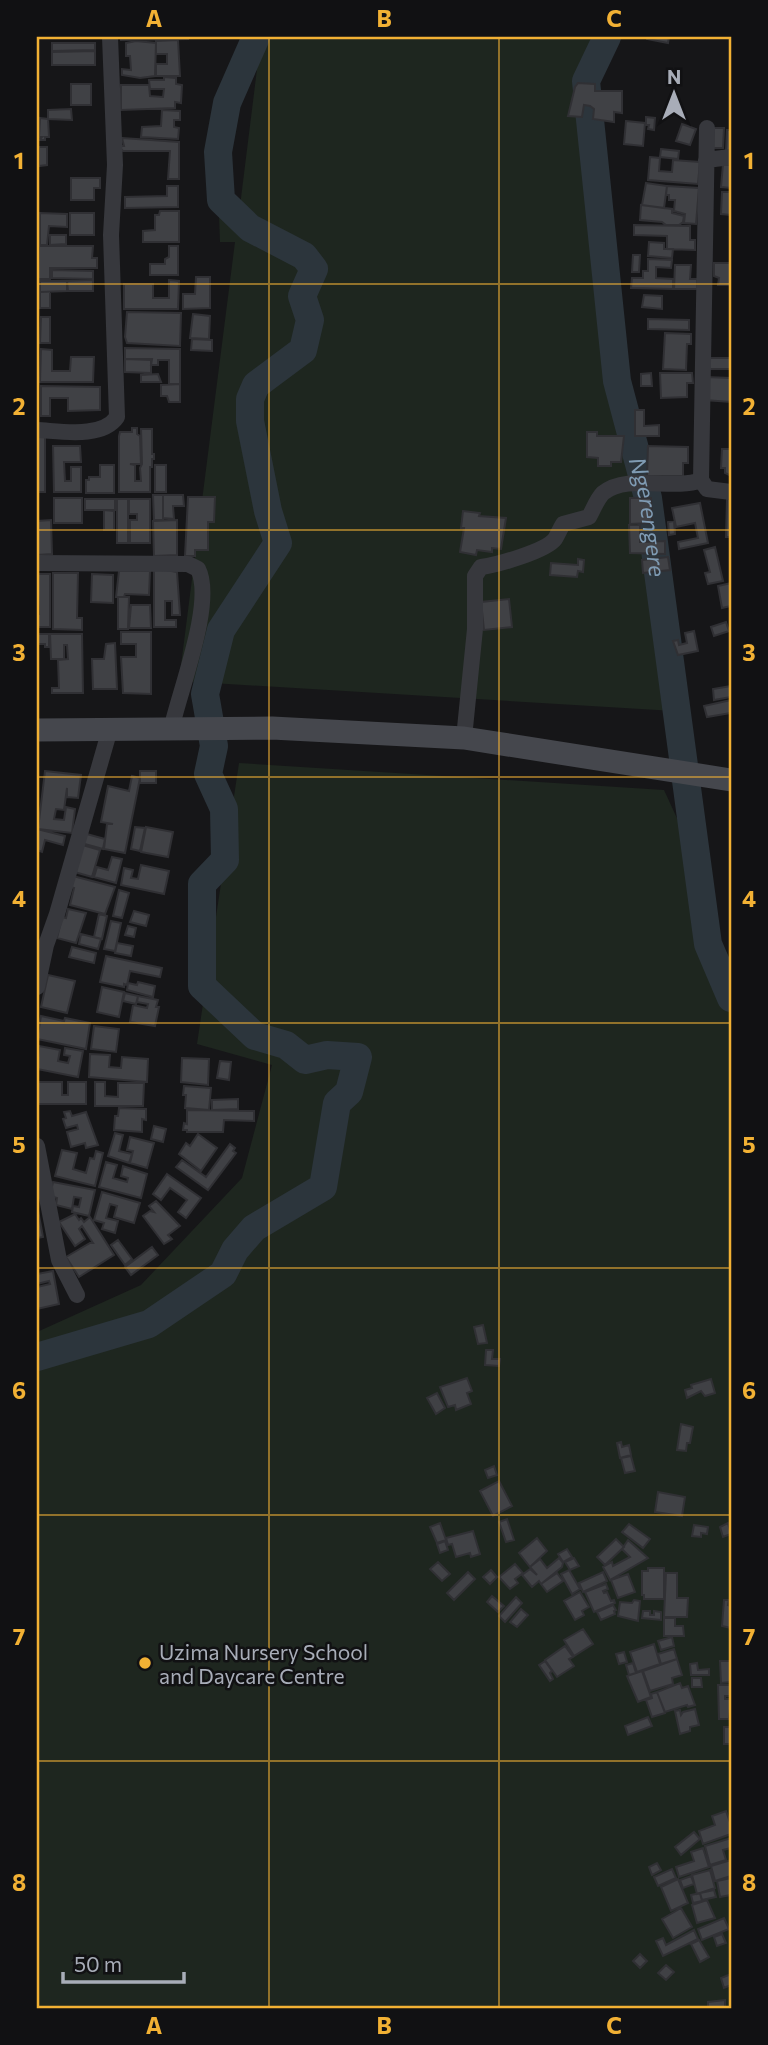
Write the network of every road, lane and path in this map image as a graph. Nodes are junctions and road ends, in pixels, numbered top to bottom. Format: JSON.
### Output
{"nodes":[{"id":1,"x":110,"y":37,"type":"edge"},
{"id":2,"x":706,"y":128,"type":"dead end"},
{"id":3,"x":731,"y":158,"type":"edge"},
{"id":4,"x":706,"y":160,"type":"junction"},
{"id":5,"x":37,"y":430,"type":"edge"},
{"id":6,"x":701,"y":480,"type":"junction"},
{"id":7,"x":731,"y":492,"type":"edge"},
{"id":8,"x":37,"y":563,"type":"edge"},
{"id":9,"x":110,"y":729,"type":"junction"},
{"id":10,"x":37,"y":730,"type":"edge"},
{"id":11,"x":170,"y":730,"type":"junction"},
{"id":12,"x":464,"y":738,"type":"junction"},
{"id":13,"x":731,"y":780,"type":"edge"},
{"id":14,"x":37,"y":987,"type":"edge"},
{"id":15,"x":37,"y":1146,"type":"edge"},
{"id":16,"x":77,"y":1295,"type":"dead end"}],
"edges":[{"from":1,"to":5,"type":"street"},
{"from":2,"to":4,"type":"street"},
{"from":3,"to":4,"type":"street"},
{"from":4,"to":6,"type":"street"},
{"from":6,"to":7,"type":"street"},
{"from":6,"to":12,"type":"street"},
{"from":8,"to":11,"type":"street"},
{"from":9,"to":10,"type":"street"},
{"from":9,"to":11,"type":"street"},
{"from":9,"to":14,"type":"street"},
{"from":11,"to":12,"type":"street"},
{"from":12,"to":13,"type":"street"},
{"from":15,"to":16,"type":"street"}]}
